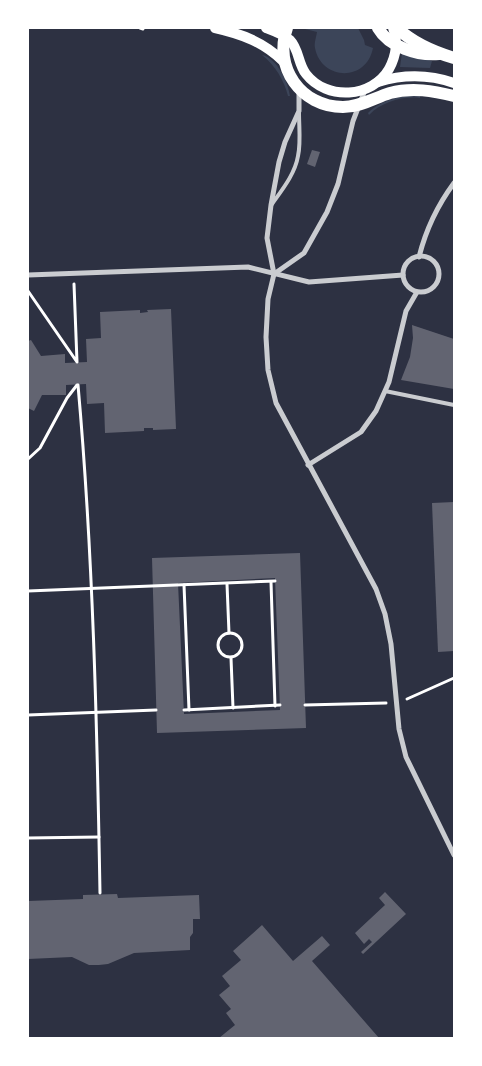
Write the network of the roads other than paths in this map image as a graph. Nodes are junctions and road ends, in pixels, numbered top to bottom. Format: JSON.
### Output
{"nodes":[{"id":1,"x":215,"y":28,"type":"edge"},
{"id":2,"x":266,"y":28,"type":"edge"},
{"id":3,"x":378,"y":28,"type":"edge"},
{"id":4,"x":395,"y":28,"type":"edge"},
{"id":5,"x":285,"y":32,"type":"edge"},
{"id":6,"x":396,"y":44,"type":"junction"},
{"id":7,"x":439,"y":54,"type":"junction"},
{"id":8,"x":454,"y":58,"type":"edge"},
{"id":9,"x":284,"y":61,"type":"junction"},
{"id":10,"x":454,"y":83,"type":"edge"},
{"id":11,"x":297,"y":85,"type":"junction"},
{"id":12,"x":371,"y":86,"type":"junction"},
{"id":13,"x":454,"y":96,"type":"edge"},
{"id":14,"x":358,"y":105,"type":"junction"},
{"id":15,"x":299,"y":111,"type":"junction"},
{"id":16,"x":454,"y":183,"type":"edge"},
{"id":17,"x":271,"y":205,"type":"junction"},
{"id":18,"x":419,"y":257,"type":"junction"},
{"id":19,"x":274,"y":274,"type":"junction"},
{"id":20,"x":28,"y":275,"type":"edge"},
{"id":21,"x":403,"y":275,"type":"junction"},
{"id":22,"x":417,"y":292,"type":"junction"},
{"id":23,"x":385,"y":391,"type":"junction"},
{"id":24,"x":454,"y":405,"type":"edge"},
{"id":25,"x":308,"y":464,"type":"junction"},
{"id":26,"x":454,"y":855,"type":"edge"}],
"edges":[{"from":1,"to":9,"type":"main road"},
{"from":2,"to":5,"type":"main road"},
{"from":3,"to":6,"type":"main road"},
{"from":4,"to":6,"type":"main road"},
{"from":4,"to":7,"type":"main road"},
{"from":5,"to":9,"type":"main road"},
{"from":5,"to":12,"type":"main road"},
{"from":6,"to":7,"type":"main road"},
{"from":6,"to":12,"type":"main road"},
{"from":7,"to":8,"type":"main road"},
{"from":9,"to":11,"type":"main road"},
{"from":10,"to":12,"type":"main road"},
{"from":11,"to":14,"type":"main road"},
{"from":11,"to":15,"type":"street"},
{"from":12,"to":14,"type":"street"},
{"from":13,"to":14,"type":"main road"},
{"from":14,"to":19,"type":"street"},
{"from":15,"to":17,"type":"street"},
{"from":15,"to":17,"type":"lane"},
{"from":16,"to":18,"type":"street"},
{"from":17,"to":19,"type":"street"},
{"from":18,"to":21,"type":"street"},
{"from":18,"to":22,"type":"street"},
{"from":19,"to":20,"type":"street"},
{"from":19,"to":21,"type":"street"},
{"from":19,"to":25,"type":"street"},
{"from":21,"to":22,"type":"street"},
{"from":22,"to":23,"type":"street"},
{"from":23,"to":24,"type":"lane"},
{"from":23,"to":25,"type":"street"},
{"from":25,"to":26,"type":"street"}]}
